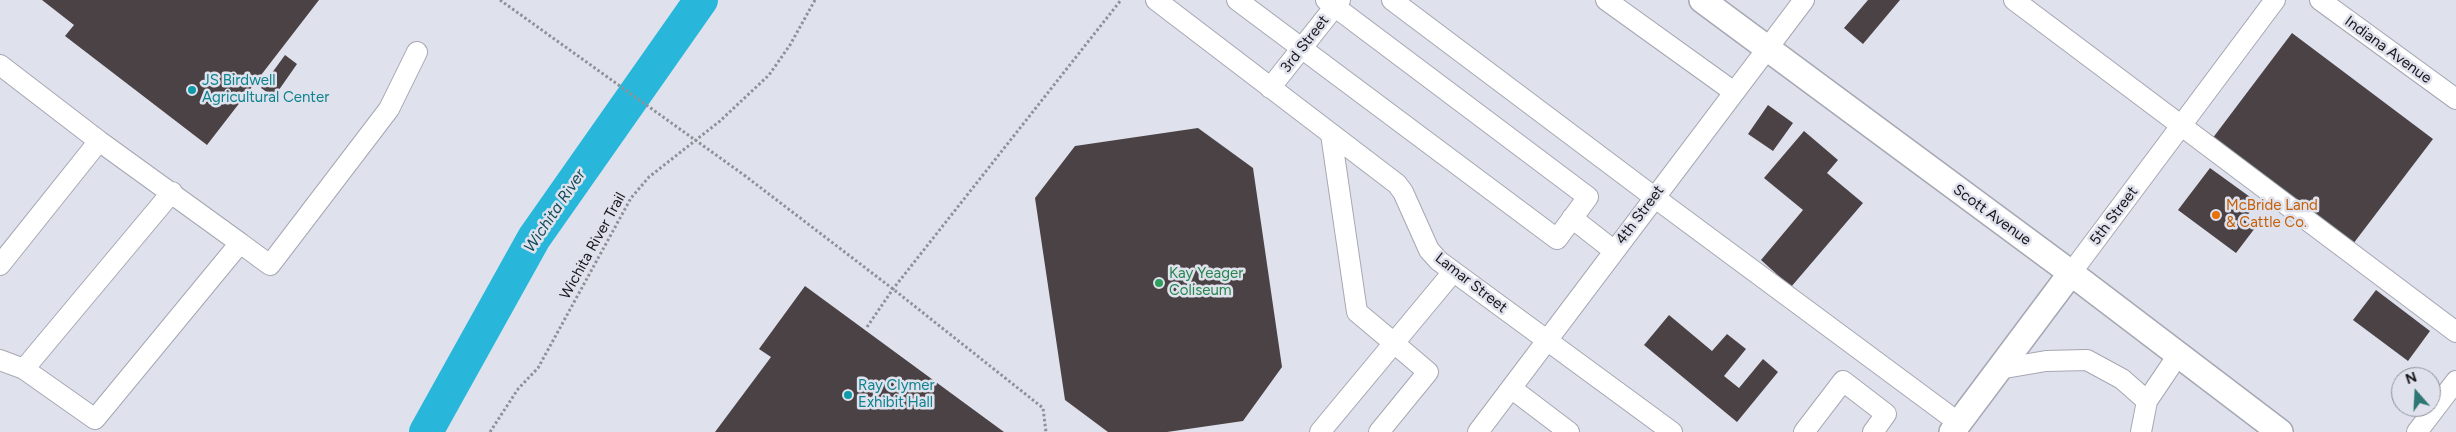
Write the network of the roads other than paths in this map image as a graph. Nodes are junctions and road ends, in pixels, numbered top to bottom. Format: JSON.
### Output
{"nodes":[{"id":1,"x":1156,"y":0,"type":"edge"},
{"id":2,"x":1237,"y":0,"type":"edge"},
{"id":3,"x":1392,"y":0,"type":"edge"},
{"id":4,"x":1606,"y":0,"type":"edge"},
{"id":5,"x":1702,"y":0,"type":"edge"},
{"id":6,"x":1804,"y":0,"type":"edge"},
{"id":7,"x":2014,"y":0,"type":"edge"},
{"id":8,"x":2275,"y":0,"type":"edge"},
{"id":9,"x":2320,"y":0,"type":"edge"},
{"id":10,"x":1334,"y":2,"type":"edge"},
{"id":11,"x":1301,"y":49,"type":"junction"},
{"id":12,"x":1767,"y":49,"type":"junction"},
{"id":13,"x":417,"y":52,"type":"dead end"},
{"id":14,"x":0,"y":64,"type":"edge"},
{"id":15,"x":1270,"y":88,"type":"junction"},
{"id":16,"x":1734,"y":92,"type":"junction"},
{"id":17,"x":2456,"y":99,"type":"edge"},
{"id":18,"x":2182,"y":126,"type":"junction"},
{"id":19,"x":1331,"y":134,"type":"junction"},
{"id":20,"x":99,"y":141,"type":"junction"},
{"id":21,"x":172,"y":192,"type":"junction"},
{"id":22,"x":1654,"y":197,"type":"junction"},
{"id":23,"x":1572,"y":218,"type":"junction"},
{"id":24,"x":240,"y":243,"type":"junction"},
{"id":25,"x":1614,"y":250,"type":"junction"},
{"id":26,"x":0,"y":265,"type":"edge"},
{"id":27,"x":1453,"y":272,"type":"junction"},
{"id":28,"x":2071,"y":274,"type":"junction"},
{"id":29,"x":2456,"y":332,"type":"edge"},
{"id":30,"x":1547,"y":339,"type":"junction"},
{"id":31,"x":1394,"y":343,"type":"junction"},
{"id":32,"x":2178,"y":355,"type":"junction"},
{"id":33,"x":0,"y":360,"type":"edge"},
{"id":34,"x":24,"y":369,"type":"junction"},
{"id":35,"x":1999,"y":369,"type":"junction"},
{"id":36,"x":2456,"y":381,"type":"edge"},
{"id":37,"x":1511,"y":388,"type":"junction"},
{"id":38,"x":2147,"y":401,"type":"junction"},
{"id":39,"x":1956,"y":427,"type":"edge"},
{"id":40,"x":1320,"y":432,"type":"edge"},
{"id":41,"x":1379,"y":432,"type":"edge"},
{"id":42,"x":1478,"y":432,"type":"edge"},
{"id":43,"x":1569,"y":432,"type":"edge"},
{"id":44,"x":1672,"y":432,"type":"edge"},
{"id":45,"x":1804,"y":432,"type":"edge"},
{"id":46,"x":1872,"y":432,"type":"edge"},
{"id":47,"x":2141,"y":432,"type":"edge"},
{"id":48,"x":2280,"y":432,"type":"edge"},
{"id":49,"x":2417,"y":432,"type":"edge"}],
"edges":[{"from":1,"to":15,"type":"street","name":"Lamar Street"},
{"from":2,"to":11,"type":"street"},
{"from":3,"to":22,"type":"street"},
{"from":4,"to":16,"type":"street"},
{"from":5,"to":12,"type":"main road","name":"Scott Avenue"},
{"from":6,"to":12,"type":"street","name":"4th Street"},
{"from":7,"to":18,"type":"street"},
{"from":8,"to":18,"type":"street","name":"5th Street"},
{"from":9,"to":17,"type":"street","name":"Indiana Avenue"},
{"from":10,"to":11,"type":"street","name":"3rd Street"},
{"from":10,"to":23,"type":"street"},
{"from":11,"to":15,"type":"street","name":"3rd Street"},
{"from":11,"to":23,"type":"street"},
{"from":12,"to":16,"type":"street","name":"4th Street"},
{"from":12,"to":28,"type":"main road","name":"Scott Avenue"},
{"from":13,"to":24,"type":"street"},
{"from":14,"to":20,"type":"street"},
{"from":15,"to":19,"type":"street","name":"Lamar Street"},
{"from":16,"to":22,"type":"street","name":"4th Street"},
{"from":18,"to":28,"type":"street","name":"5th Street"},
{"from":18,"to":29,"type":"street"},
{"from":19,"to":27,"type":"street","name":"Lamar Street"},
{"from":19,"to":31,"type":"street"},
{"from":20,"to":21,"type":"street"},
{"from":20,"to":26,"type":"street"},
{"from":21,"to":24,"type":"street"},
{"from":21,"to":34,"type":"street"},
{"from":22,"to":25,"type":"street","name":"4th Street"},
{"from":22,"to":39,"type":"street"},
{"from":23,"to":25,"type":"street"},
{"from":24,"to":34,"type":"street"},
{"from":25,"to":30,"type":"street","name":"4th Street"},
{"from":27,"to":30,"type":"street","name":"Lamar Street"},
{"from":27,"to":31,"type":"street"},
{"from":28,"to":32,"type":"main road","name":"Scott Avenue"},
{"from":28,"to":35,"type":"main road","name":"5th Street"},
{"from":30,"to":37,"type":"street","name":"4th Street"},
{"from":30,"to":44,"type":"street","name":"Lamar Street"},
{"from":31,"to":40,"type":"street"},
{"from":31,"to":41,"type":"street"},
{"from":32,"to":38,"type":"street"},
{"from":32,"to":48,"type":"main road","name":"Scott Avenue"},
{"from":33,"to":34,"type":"street"},
{"from":35,"to":38,"type":"street"},
{"from":35,"to":39,"type":"main road","name":"5th Street"},
{"from":36,"to":49,"type":"street"},
{"from":37,"to":42,"type":"street","name":"4th Street"},
{"from":37,"to":43,"type":"street"},
{"from":38,"to":47,"type":"street"},
{"from":45,"to":46,"type":"street"}]}
